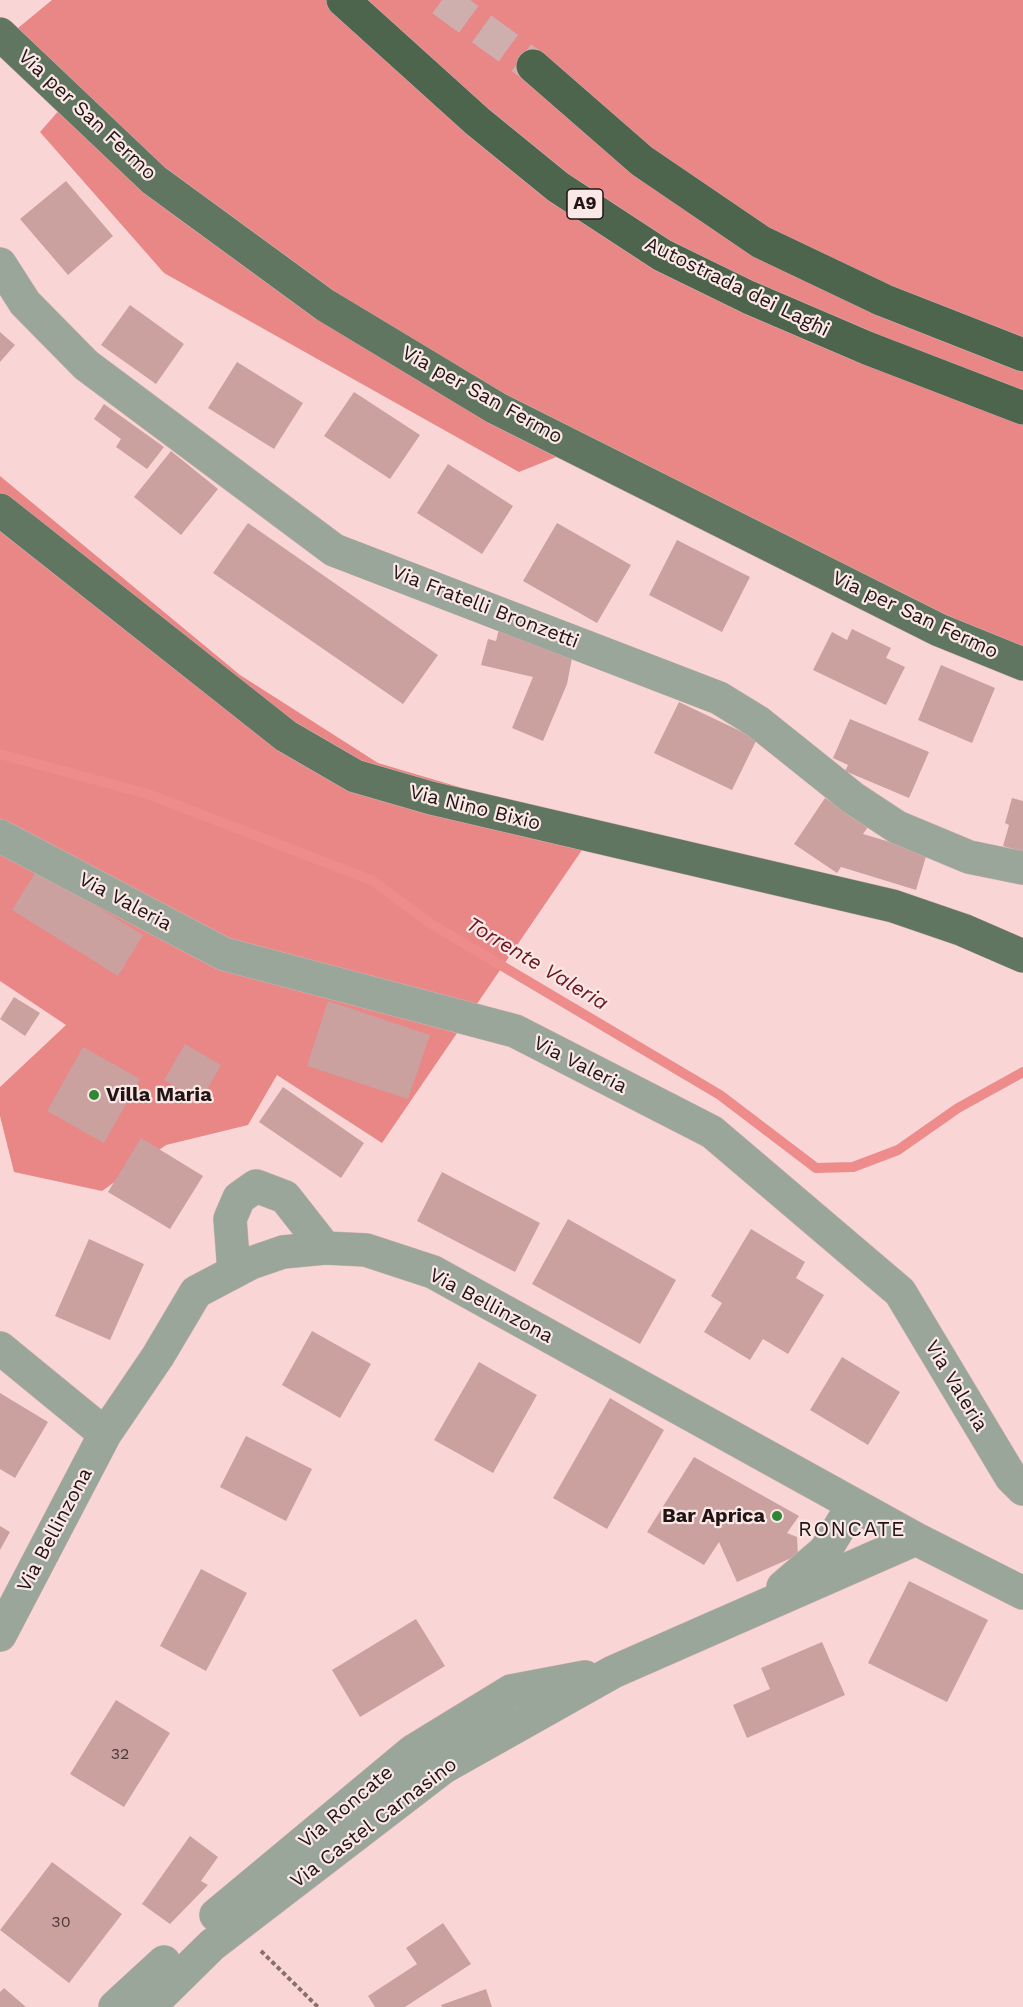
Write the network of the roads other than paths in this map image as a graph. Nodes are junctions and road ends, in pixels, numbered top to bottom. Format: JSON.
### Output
{"nodes":[{"id":1,"x":344,"y":0,"type":"edge"},
{"id":2,"x":0,"y":34,"type":"edge"},
{"id":3,"x":533,"y":66,"type":"tunnel mouth"},
{"id":4,"x":0,"y":264,"type":"edge"},
{"id":5,"x":1023,"y":355,"type":"edge"},
{"id":6,"x":1023,"y":408,"type":"edge"},
{"id":7,"x":0,"y":510,"type":"edge"},
{"id":8,"x":1023,"y":664,"type":"edge"},
{"id":9,"x":0,"y":836,"type":"edge"},
{"id":10,"x":1023,"y":868,"type":"edge"},
{"id":11,"x":1023,"y":956,"type":"edge"},
{"id":12,"x":325,"y":1248,"type":"junction"},
{"id":13,"x":234,"y":1272,"type":"junction"},
{"id":14,"x":0,"y":1348,"type":"edge"},
{"id":15,"x":105,"y":1434,"type":"junction"},
{"id":16,"x":1023,"y":1490,"type":"edge"},
{"id":17,"x":853,"y":1505,"type":"junction"},
{"id":18,"x":916,"y":1539,"type":"junction"},
{"id":19,"x":1023,"y":1593,"type":"edge"},
{"id":20,"x":753,"y":1611,"type":"junction"},
{"id":21,"x":0,"y":1635,"type":"edge"},
{"id":22,"x":613,"y":1672,"type":"junction"},
{"id":23,"x":115,"y":2007,"type":"edge"},
{"id":24,"x":149,"y":2007,"type":"edge"}],
"edges":[{"from":1,"to":6,"type":"highway","name":"Autostrada dei Laghi","number":"A9"},
{"from":2,"to":8,"type":"main road","name":"Via per San Fermo"},
{"from":3,"to":5,"type":"highway"},
{"from":4,"to":10,"type":"street","name":"Via Fratelli Bronzetti"},
{"from":7,"to":11,"type":"main road","name":"Via Nino Bixio"},
{"from":9,"to":16,"type":"street","name":"Via Valeria"},
{"from":12,"to":13,"type":"street","name":"Via Bellinzona"},
{"from":12,"to":13,"type":"street"},
{"from":12,"to":17,"type":"street","name":"Via Bellinzona"},
{"from":13,"to":15,"type":"street","name":"Via Bellinzona"},
{"from":14,"to":15,"type":"street"},
{"from":15,"to":21,"type":"street","name":"Via Bellinzona"},
{"from":17,"to":18,"type":"street","name":"Via Bellinzona"},
{"from":17,"to":20,"type":"street","name":"Via Castel Carnasino"},
{"from":18,"to":19,"type":"street","name":"Via Bellinzona"},
{"from":18,"to":20,"type":"street","name":"Via Castel Carnasino"},
{"from":20,"to":22,"type":"street","name":"Via Castel Carnasino"},
{"from":22,"to":23,"type":"street","name":"Via Roncate"},
{"from":22,"to":24,"type":"street","name":"Via Castel Carnasino"}]}
